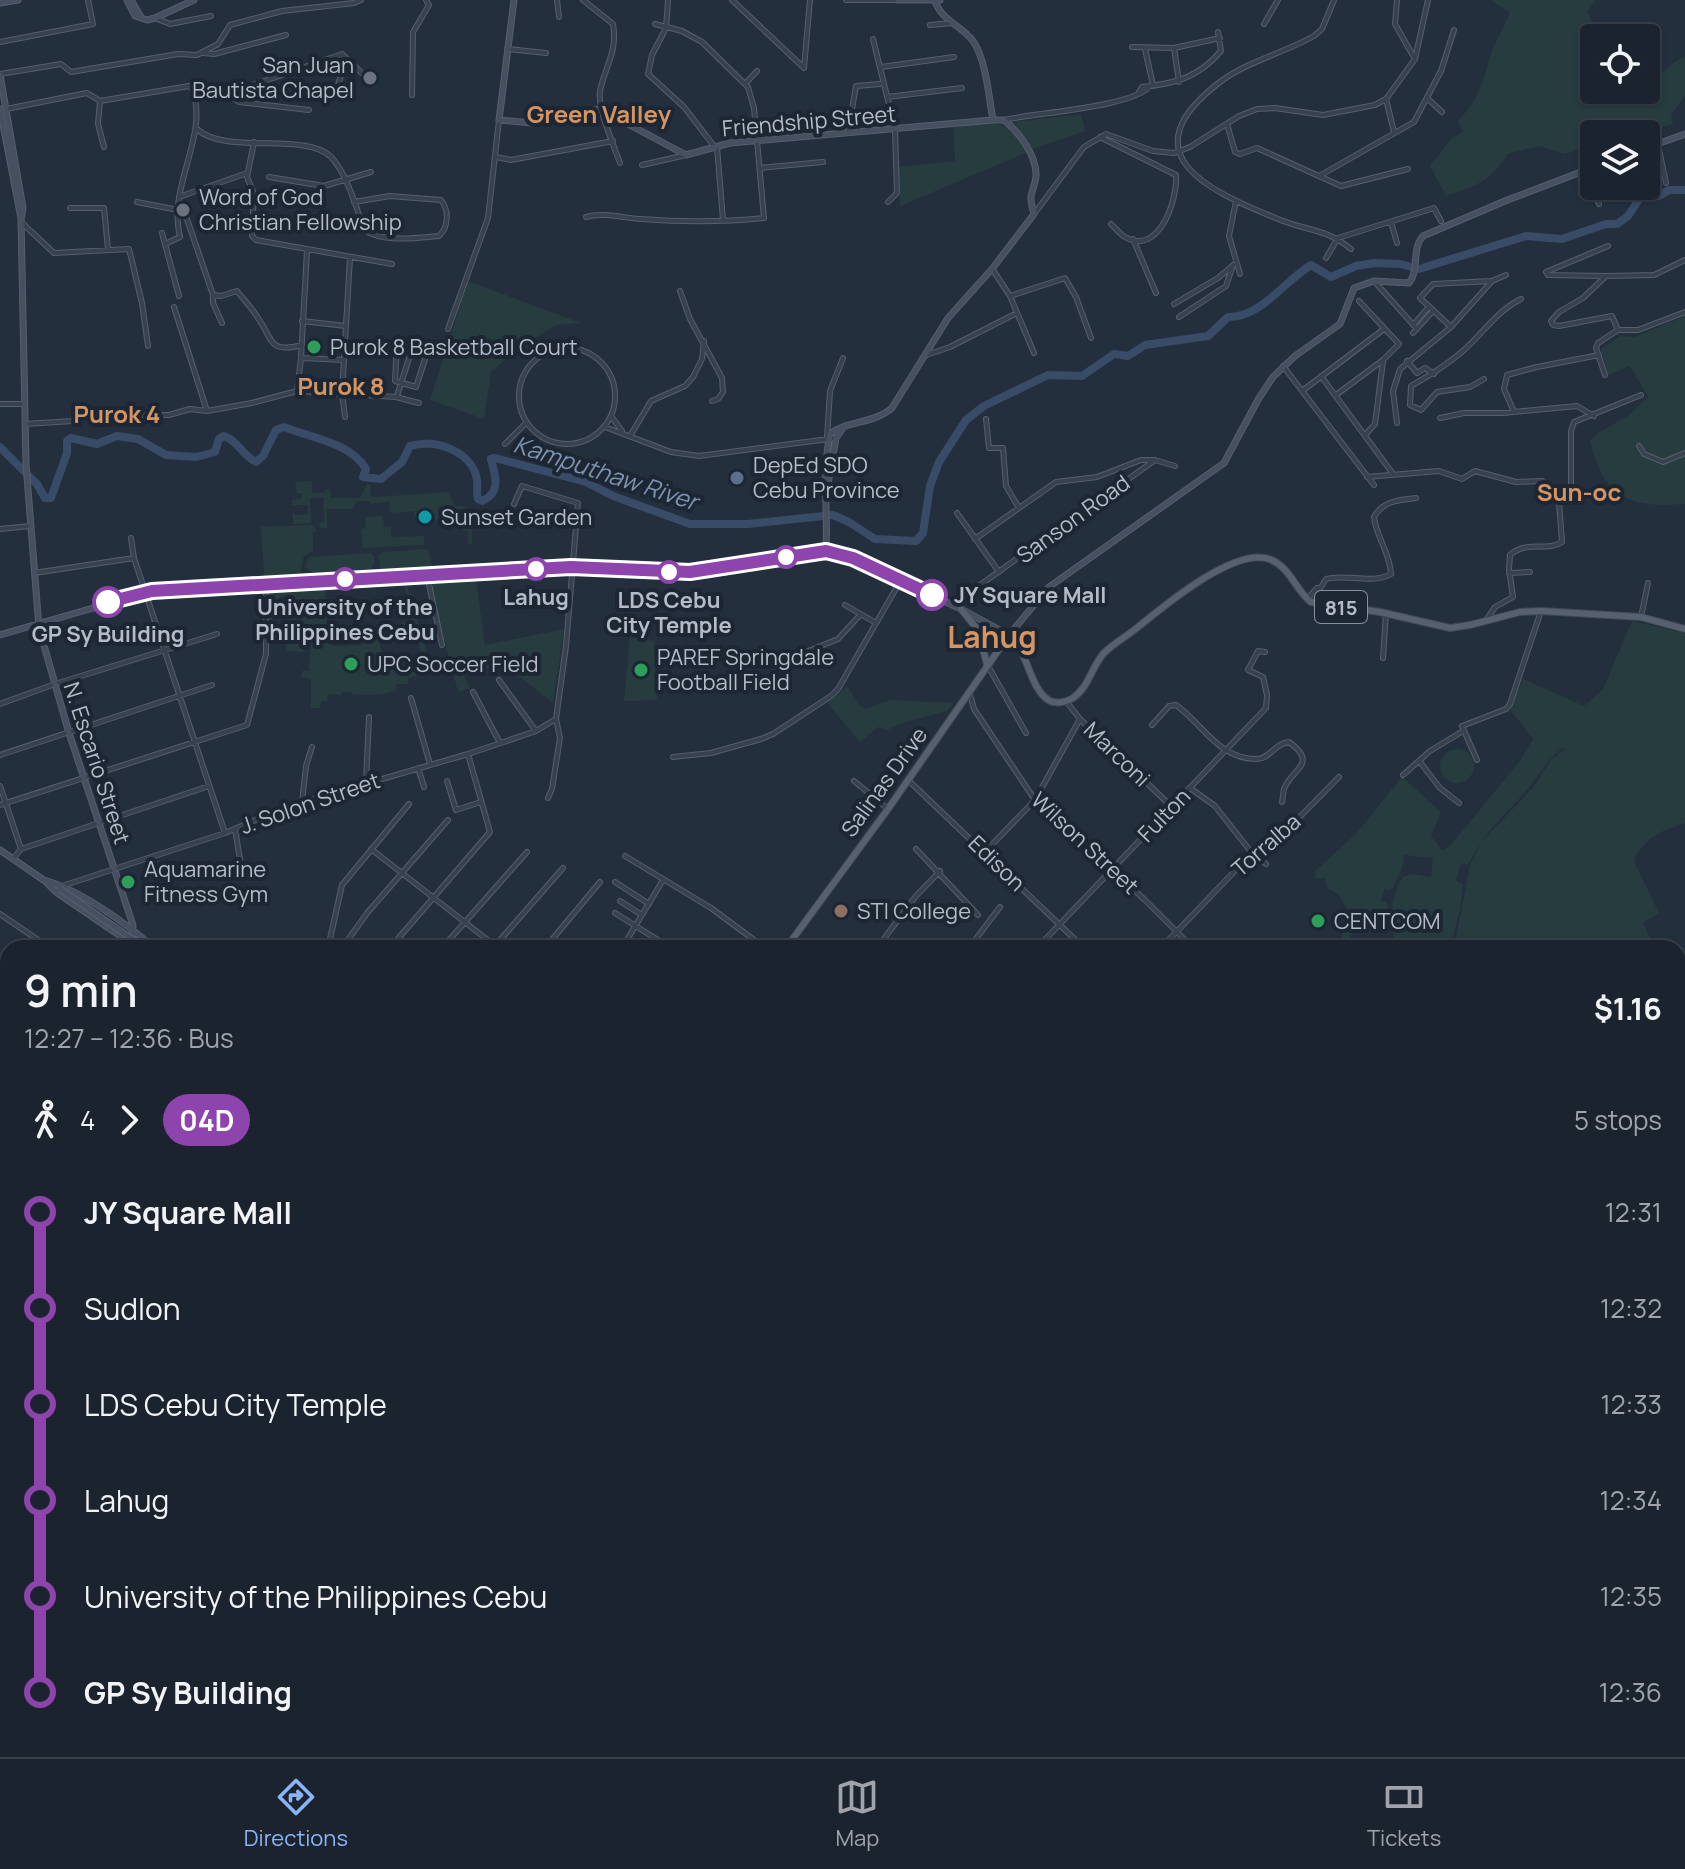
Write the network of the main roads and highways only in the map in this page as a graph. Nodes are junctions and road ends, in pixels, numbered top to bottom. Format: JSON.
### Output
{"nodes":[{"id":1,"x":18,"y":0,"type":"edge"},
{"id":2,"x":129,"y":0,"type":"edge"},
{"id":3,"x":194,"y":0,"type":"edge"},
{"id":4,"x":514,"y":0,"type":"edge"},
{"id":5,"x":898,"y":0,"type":"edge"},
{"id":6,"x":917,"y":0,"type":"edge"},
{"id":7,"x":937,"y":0,"type":"edge"},
{"id":8,"x":0,"y":3,"type":"edge"},
{"id":9,"x":0,"y":74,"type":"edge"},
{"id":10,"x":2,"y":110,"type":"edge"},
{"id":11,"x":993,"y":120,"type":"junction"},
{"id":12,"x":1685,"y":134,"type":"edge"},
{"id":13,"x":1660,"y":143,"type":"edge"},
{"id":14,"x":1580,"y":172,"type":"edge"},
{"id":15,"x":826,"y":551,"type":"junction"},
{"id":16,"x":961,"y":609,"type":"junction"},
{"id":17,"x":38,"y":623,"type":"junction"},
{"id":18,"x":1685,"y":629,"type":"edge"},
{"id":19,"x":0,"y":635,"type":"edge"},
{"id":20,"x":1009,"y":635,"type":"junction"},
{"id":21,"x":987,"y":664,"type":"junction"},
{"id":22,"x":0,"y":850,"type":"edge"},
{"id":23,"x":44,"y":880,"type":"junction"},
{"id":24,"x":61,"y":888,"type":"junction"},
{"id":25,"x":133,"y":931,"type":"junction"},
{"id":26,"x":124,"y":937,"type":"junction"},
{"id":27,"x":122,"y":940,"type":"edge"},
{"id":28,"x":126,"y":940,"type":"edge"},
{"id":29,"x":131,"y":940,"type":"edge"},
{"id":30,"x":134,"y":940,"type":"edge"},
{"id":31,"x":144,"y":940,"type":"edge"},
{"id":32,"x":792,"y":940,"type":"edge"}],
"edges":[{"from":1,"to":8,"type":"main road"},
{"from":2,"to":3,"type":"main road"},
{"from":4,"to":11,"type":"main road","name":"Friendship Street"},
{"from":5,"to":6,"type":"main road"},
{"from":6,"to":7,"type":"main road"},
{"from":7,"to":11,"type":"main road"},
{"from":9,"to":10,"type":"main road","name":"N. Escario Street"},
{"from":10,"to":17,"type":"main road","name":"N. Escario Street"},
{"from":11,"to":15,"type":"main road","name":"Friendship Street"},
{"from":12,"to":13,"type":"main road"},
{"from":14,"to":20,"type":"main road"},
{"from":15,"to":16,"type":"main road"},
{"from":15,"to":17,"type":"main road"},
{"from":16,"to":20,"type":"main road"},
{"from":16,"to":21,"type":"main road"},
{"from":17,"to":19,"type":"main road"},
{"from":17,"to":25,"type":"main road","name":"N. Escario Street"},
{"from":18,"to":20,"type":"main road","number":"815"},
{"from":20,"to":21,"type":"main road","name":"Salinas Drive"},
{"from":21,"to":32,"type":"main road","name":"Salinas Drive"},
{"from":22,"to":23,"type":"main road"},
{"from":23,"to":24,"type":"main road"},
{"from":23,"to":26,"type":"main road"},
{"from":24,"to":25,"type":"main road"},
{"from":24,"to":30,"type":"main road","bridge":true},
{"from":25,"to":26,"type":"main road"},
{"from":25,"to":29,"type":"main road"},
{"from":25,"to":31,"type":"main road"},
{"from":26,"to":27,"type":"main road"},
{"from":26,"to":28,"type":"main road"}]}
